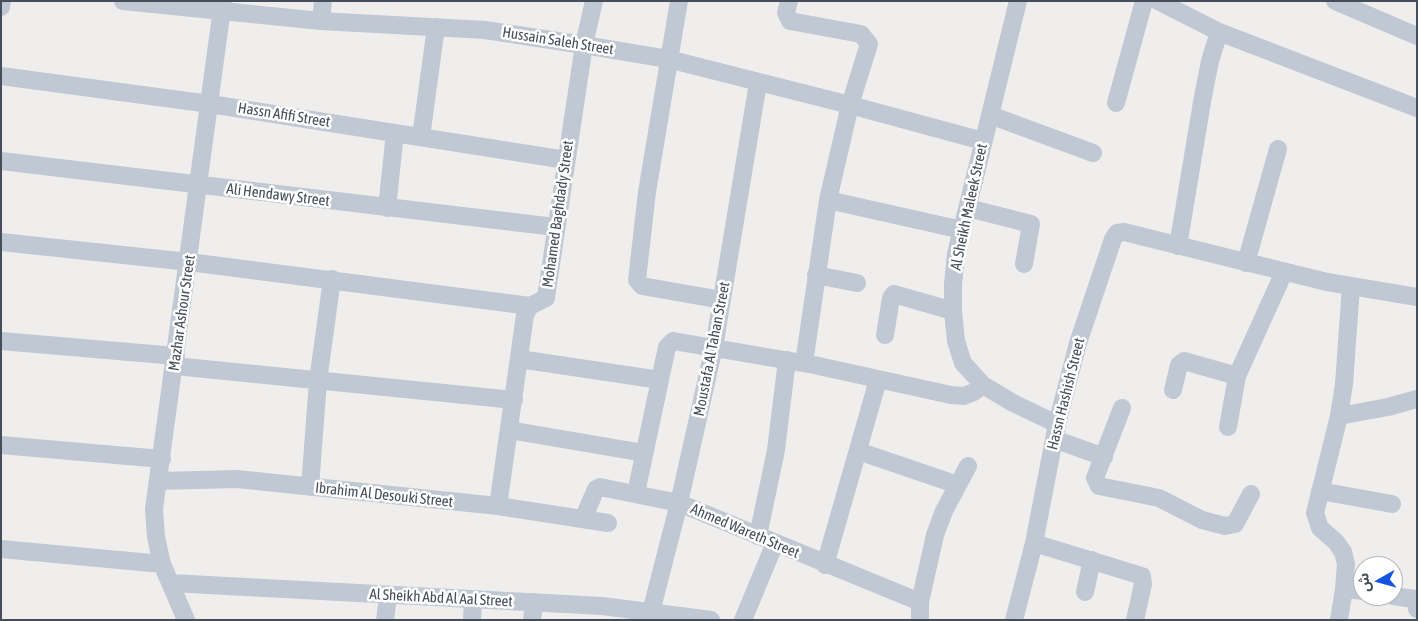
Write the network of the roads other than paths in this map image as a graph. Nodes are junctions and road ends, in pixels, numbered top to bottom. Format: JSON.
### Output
{"nodes":[{"id":1,"x":2,"y":1,"type":"edge"},
{"id":2,"x":123,"y":1,"type":"edge"},
{"id":3,"x":323,"y":1,"type":"edge"},
{"id":4,"x":594,"y":1,"type":"edge"},
{"id":5,"x":679,"y":1,"type":"edge"},
{"id":6,"x":789,"y":1,"type":"edge"},
{"id":7,"x":1144,"y":1,"type":"edge"},
{"id":8,"x":1158,"y":1,"type":"edge"},
{"id":9,"x":1335,"y":1,"type":"edge"},
{"id":10,"x":131,"y":2,"type":"edge"},
{"id":11,"x":1014,"y":2,"type":"edge"},
{"id":12,"x":223,"y":6,"type":"edge"},
{"id":13,"x":1,"y":7,"type":"edge"},
{"id":14,"x":321,"y":21,"type":"junction"},
{"id":15,"x":436,"y":27,"type":"junction"},
{"id":16,"x":1219,"y":32,"type":"junction"},
{"id":17,"x":1417,"y":36,"type":"edge"},
{"id":18,"x":584,"y":45,"type":"junction"},
{"id":19,"x":668,"y":60,"type":"junction"},
{"id":20,"x":1,"y":76,"type":"edge"},
{"id":21,"x":758,"y":83,"type":"junction"},
{"id":22,"x":1116,"y":103,"type":"dead end"},
{"id":23,"x":210,"y":104,"type":"junction"},
{"id":24,"x":850,"y":105,"type":"junction"},
{"id":25,"x":1417,"y":108,"type":"edge"},
{"id":26,"x":990,"y":115,"type":"junction"},
{"id":27,"x":395,"y":133,"type":"junction"},
{"id":28,"x":421,"y":137,"type":"junction"},
{"id":29,"x":983,"y":142,"type":"junction"},
{"id":30,"x":1278,"y":149,"type":"dead end"},
{"id":31,"x":1093,"y":154,"type":"dead end"},
{"id":32,"x":566,"y":160,"type":"junction"},
{"id":33,"x":1,"y":161,"type":"edge"},
{"id":34,"x":199,"y":185,"type":"junction"},
{"id":35,"x":828,"y":200,"type":"junction"},
{"id":36,"x":387,"y":208,"type":"junction"},
{"id":37,"x":968,"y":208,"type":"junction"},
{"id":38,"x":556,"y":227,"type":"junction"},
{"id":39,"x":962,"y":230,"type":"junction"},
{"id":40,"x":1,"y":242,"type":"edge"},
{"id":41,"x":1178,"y":246,"type":"junction"},
{"id":42,"x":189,"y":262,"type":"junction"},
{"id":43,"x":1246,"y":263,"type":"junction"},
{"id":44,"x":1024,"y":264,"type":"dead end"},
{"id":45,"x":1284,"y":272,"type":"junction"},
{"id":46,"x":816,"y":275,"type":"junction"},
{"id":47,"x":332,"y":279,"type":"junction"},
{"id":48,"x":857,"y":283,"type":"dead end"},
{"id":49,"x":1351,"y":286,"type":"junction"},
{"id":50,"x":1417,"y":297,"type":"edge"},
{"id":51,"x":722,"y":300,"type":"junction"},
{"id":52,"x":530,"y":306,"type":"junction"},
{"id":53,"x":953,"y":310,"type":"junction"},
{"id":54,"x":885,"y":335,"type":"dead end"},
{"id":55,"x":1,"y":341,"type":"edge"},
{"id":56,"x":714,"y":347,"type":"junction"},
{"id":57,"x":519,"y":358,"type":"junction"},
{"id":58,"x":176,"y":361,"type":"junction"},
{"id":59,"x":796,"y":362,"type":"junction"},
{"id":60,"x":1237,"y":376,"type":"junction"},
{"id":61,"x":660,"y":380,"type":"junction"},
{"id":62,"x":878,"y":380,"type":"junction"},
{"id":63,"x":318,"y":381,"type":"junction"},
{"id":64,"x":983,"y":385,"type":"junction"},
{"id":65,"x":1173,"y":390,"type":"dead end"},
{"id":66,"x":1417,"y":399,"type":"edge"},
{"id":67,"x":514,"y":400,"type":"junction"},
{"id":68,"x":1122,"y":408,"type":"dead end"},
{"id":69,"x":1339,"y":416,"type":"junction"},
{"id":70,"x":1228,"y":427,"type":"dead end"},
{"id":71,"x":509,"y":430,"type":"junction"},
{"id":72,"x":1055,"y":431,"type":"junction"},
{"id":73,"x":1,"y":446,"type":"edge"},
{"id":74,"x":858,"y":451,"type":"junction"},
{"id":75,"x":644,"y":453,"type":"junction"},
{"id":76,"x":1104,"y":457,"type":"junction"},
{"id":77,"x":162,"y":459,"type":"junction"},
{"id":78,"x":968,"y":466,"type":"dead end"},
{"id":79,"x":159,"y":481,"type":"junction"},
{"id":80,"x":958,"y":485,"type":"junction"},
{"id":81,"x":310,"y":487,"type":"junction"},
{"id":82,"x":1320,"y":491,"type":"junction"},
{"id":83,"x":636,"y":493,"type":"junction"},
{"id":84,"x":1251,"y":494,"type":"dead end"},
{"id":85,"x":679,"y":503,"type":"junction"},
{"id":86,"x":1392,"y":504,"type":"dead end"},
{"id":87,"x":498,"y":506,"type":"junction"},
{"id":88,"x":583,"y":520,"type":"junction"},
{"id":89,"x":608,"y":523,"type":"dead end"},
{"id":90,"x":758,"y":536,"type":"junction"},
{"id":91,"x":775,"y":543,"type":"junction"},
{"id":92,"x":1034,"y":543,"type":"junction"},
{"id":93,"x":1,"y":549,"type":"edge"},
{"id":94,"x":1092,"y":560,"type":"junction"},
{"id":95,"x":162,"y":564,"type":"junction"},
{"id":96,"x":825,"y":565,"type":"junction"},
{"id":97,"x":170,"y":584,"type":"junction"},
{"id":98,"x":1344,"y":589,"type":"junction"},
{"id":99,"x":1353,"y":590,"type":"edge"},
{"id":100,"x":1085,"y":592,"type":"dead end"},
{"id":101,"x":388,"y":596,"type":"junction"},
{"id":102,"x":1403,"y":597,"type":"edge"},
{"id":103,"x":474,"y":600,"type":"junction"},
{"id":104,"x":1417,"y":609,"type":"edge"},
{"id":105,"x":533,"y":611,"type":"edge"},
{"id":106,"x":920,"y":611,"type":"edge"},
{"id":107,"x":651,"y":612,"type":"junction"},
{"id":108,"x":601,"y":613,"type":"edge"},
{"id":109,"x":186,"y":620,"type":"edge"},
{"id":110,"x":385,"y":620,"type":"edge"},
{"id":111,"x":472,"y":620,"type":"edge"},
{"id":112,"x":711,"y":620,"type":"edge"},
{"id":113,"x":742,"y":620,"type":"edge"},
{"id":114,"x":1014,"y":620,"type":"edge"},
{"id":115,"x":1135,"y":620,"type":"edge"},
{"id":116,"x":1339,"y":620,"type":"edge"}],
"edges":[{"from":1,"to":13,"type":"street"},
{"from":2,"to":10,"type":"street","name":"Hussain Saleh Street"},
{"from":3,"to":14,"type":"street"},
{"from":4,"to":18,"type":"street","name":"Mohamed Baghdady Street"},
{"from":5,"to":19,"type":"street"},
{"from":6,"to":24,"type":"street"},
{"from":7,"to":22,"type":"street"},
{"from":8,"to":16,"type":"street"},
{"from":9,"to":17,"type":"street"},
{"from":10,"to":12,"type":"street","name":"Hussain Saleh Street"},
{"from":11,"to":26,"type":"street","name":"Al Sheikh Maleek Street"},
{"from":12,"to":14,"type":"street","name":"Hussain Saleh Street"},
{"from":12,"to":23,"type":"street","name":"Mazhar Ashour Street"},
{"from":14,"to":15,"type":"street","name":"Hussain Saleh Street"},
{"from":15,"to":18,"type":"street","name":"Hussain Saleh Street"},
{"from":15,"to":28,"type":"street"},
{"from":16,"to":25,"type":"street"},
{"from":16,"to":41,"type":"street"},
{"from":18,"to":19,"type":"street","name":"Hussain Saleh Street"},
{"from":18,"to":32,"type":"street","name":"Mohamed Baghdady Street"},
{"from":19,"to":21,"type":"street","name":"Hussain Saleh Street"},
{"from":19,"to":51,"type":"street"},
{"from":20,"to":23,"type":"street","name":"Hassn Afifi Street"},
{"from":21,"to":24,"type":"street","name":"Hussain Saleh Street"},
{"from":21,"to":51,"type":"street","name":"Moustafa Al Tahan Street"},
{"from":23,"to":27,"type":"street","name":"Hassn Afifi Street"},
{"from":23,"to":34,"type":"street","name":"Mazhar Ashour Street"},
{"from":24,"to":29,"type":"street","name":"Hussain Saleh Street"},
{"from":24,"to":35,"type":"street"},
{"from":26,"to":29,"type":"street","name":"Al Sheikh Maleek Street"},
{"from":26,"to":31,"type":"street"},
{"from":27,"to":28,"type":"street","name":"Hassn Afifi Street"},
{"from":27,"to":36,"type":"street"},
{"from":28,"to":32,"type":"street","name":"Hassn Afifi Street"},
{"from":29,"to":37,"type":"street","name":"Al Sheikh Maleek Street"},
{"from":30,"to":43,"type":"street"},
{"from":32,"to":38,"type":"street","name":"Mohamed Baghdady Street"},
{"from":33,"to":34,"type":"street","name":"Ali Hendawy Street"},
{"from":34,"to":36,"type":"street","name":"Ali Hendawy Street"},
{"from":34,"to":42,"type":"street","name":"Mazhar Ashour Street"},
{"from":35,"to":39,"type":"street"},
{"from":35,"to":46,"type":"street"},
{"from":36,"to":38,"type":"street","name":"Ali Hendawy Street"},
{"from":37,"to":39,"type":"street","name":"Al Sheikh Maleek Street"},
{"from":37,"to":44,"type":"street"},
{"from":38,"to":52,"type":"street","name":"Mohamed Baghdady Street"},
{"from":39,"to":53,"type":"street","name":"Al Sheikh Maleek Street"},
{"from":40,"to":42,"type":"street"},
{"from":41,"to":43,"type":"street","name":"Hassn Hashish Street"},
{"from":41,"to":72,"type":"street","name":"Hassn Hashish Street"},
{"from":42,"to":47,"type":"street"},
{"from":42,"to":58,"type":"street","name":"Mazhar Ashour Street"},
{"from":43,"to":45,"type":"street","name":"Hassn Hashish Street"},
{"from":45,"to":49,"type":"street","name":"Hassn Hashish Street"},
{"from":45,"to":60,"type":"street"},
{"from":46,"to":48,"type":"street"},
{"from":46,"to":59,"type":"street"},
{"from":47,"to":52,"type":"street"},
{"from":47,"to":63,"type":"street"},
{"from":49,"to":50,"type":"street","name":"Hassn Hashish Street"},
{"from":49,"to":69,"type":"street"},
{"from":51,"to":56,"type":"street","name":"Moustafa Al Tahan Street"},
{"from":52,"to":57,"type":"street","name":"Mohamed Baghdady Street"},
{"from":53,"to":54,"type":"street"},
{"from":53,"to":64,"type":"street","name":"Al Sheikh Maleek Street"},
{"from":55,"to":58,"type":"street"},
{"from":56,"to":59,"type":"street"},
{"from":56,"to":61,"type":"street"},
{"from":56,"to":85,"type":"street","name":"Moustafa Al Tahan Street"},
{"from":57,"to":61,"type":"street"},
{"from":57,"to":67,"type":"street","name":"Mohamed Baghdady Street"},
{"from":58,"to":63,"type":"street"},
{"from":58,"to":77,"type":"street","name":"Mazhar Ashour Street"},
{"from":59,"to":62,"type":"street"},
{"from":59,"to":90,"type":"street"},
{"from":60,"to":65,"type":"street"},
{"from":60,"to":70,"type":"street"},
{"from":61,"to":75,"type":"street"},
{"from":62,"to":64,"type":"street"},
{"from":62,"to":74,"type":"street"},
{"from":63,"to":67,"type":"street"},
{"from":63,"to":81,"type":"street"},
{"from":64,"to":72,"type":"street","name":"Al Sheikh Maleek Street"},
{"from":66,"to":69,"type":"street"},
{"from":67,"to":71,"type":"street","name":"Mohamed Baghdady Street"},
{"from":68,"to":76,"type":"street"},
{"from":69,"to":82,"type":"street"},
{"from":71,"to":75,"type":"street"},
{"from":71,"to":87,"type":"street","name":"Mohamed Baghdady Street"},
{"from":72,"to":76,"type":"street","name":"Al Sheikh Maleek Street"},
{"from":72,"to":92,"type":"street","name":"Hassn Hashish Street"},
{"from":73,"to":77,"type":"street"},
{"from":74,"to":80,"type":"street"},
{"from":74,"to":96,"type":"street"},
{"from":75,"to":83,"type":"street"},
{"from":76,"to":84,"type":"street"},
{"from":77,"to":79,"type":"street","name":"Mazhar Ashour Street"},
{"from":78,"to":80,"type":"street"},
{"from":79,"to":81,"type":"street","name":"Ibrahim Al Desouki Street"},
{"from":79,"to":95,"type":"street","name":"Mazhar Ashour Street"},
{"from":80,"to":106,"type":"street"},
{"from":81,"to":87,"type":"street","name":"Ibrahim Al Desouki Street"},
{"from":82,"to":86,"type":"street"},
{"from":82,"to":98,"type":"street"},
{"from":83,"to":85,"type":"street","name":"Ahmed Wareth Street"},
{"from":83,"to":88,"type":"street","name":"Ahmed Wareth Street"},
{"from":85,"to":90,"type":"street","name":"Ahmed Wareth Street"},
{"from":85,"to":107,"type":"street","name":"Moustafa Al Tahan Street"},
{"from":87,"to":88,"type":"street","name":"Ibrahim Al Desouki Street"},
{"from":88,"to":89,"type":"street","name":"Ibrahim Al Desouki Street"},
{"from":90,"to":91,"type":"street","name":"Ahmed Wareth Street"},
{"from":91,"to":96,"type":"street","name":"Ahmed Wareth Street"},
{"from":91,"to":113,"type":"street"},
{"from":92,"to":94,"type":"street"},
{"from":92,"to":114,"type":"street","name":"Hassn Hashish Street"},
{"from":93,"to":95,"type":"street"},
{"from":94,"to":100,"type":"street"},
{"from":94,"to":115,"type":"street"},
{"from":95,"to":97,"type":"street","name":"Mazhar Ashour Street"},
{"from":96,"to":106,"type":"street","name":"Ahmed Wareth Street"},
{"from":97,"to":101,"type":"street","name":"Al Sheikh Abd Al Aal Street"},
{"from":97,"to":109,"type":"street","name":"Mazhar Ashour Street"},
{"from":98,"to":99,"type":"street"},
{"from":98,"to":116,"type":"street"},
{"from":101,"to":103,"type":"street","name":"Al Sheikh Abd Al Aal Street"},
{"from":101,"to":110,"type":"street"},
{"from":102,"to":104,"type":"street"},
{"from":103,"to":105,"type":"street","name":"Al Sheikh Abd Al Aal Street"},
{"from":103,"to":111,"type":"street"},
{"from":105,"to":108,"type":"street","name":"Al Sheikh Abd Al Aal Street"},
{"from":107,"to":108,"type":"street","name":"Al Sheikh Abd Al Aal Street"},
{"from":107,"to":112,"type":"street","name":"Al Sheikh Abd Al Aal Street"}]}
